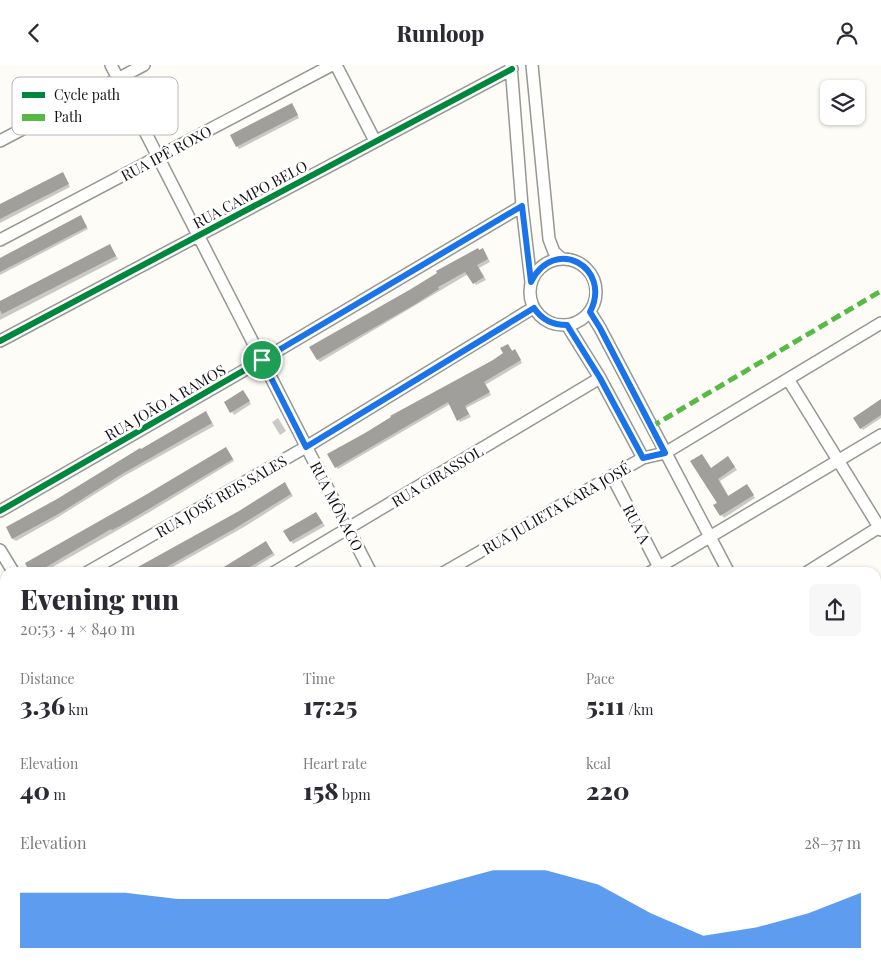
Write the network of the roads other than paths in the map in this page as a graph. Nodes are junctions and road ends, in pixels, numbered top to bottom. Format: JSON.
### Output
{"nodes":[{"id":1,"x":110,"y":65,"type":"edge"},
{"id":2,"x":144,"y":65,"type":"edge"},
{"id":3,"x":334,"y":65,"type":"edge"},
{"id":4,"x":532,"y":65,"type":"edge"},
{"id":5,"x":511,"y":67,"type":"edge"},
{"id":6,"x":117,"y":77,"type":"edge"},
{"id":7,"x":122,"y":77,"type":"edge"},
{"id":8,"x":12,"y":135,"type":"edge"},
{"id":9,"x":147,"y":135,"type":"edge"},
{"id":10,"x":0,"y":141,"type":"edge"},
{"id":11,"x":375,"y":141,"type":"junction"},
{"id":12,"x":158,"y":157,"type":"junction"},
{"id":13,"x":522,"y":206,"type":"junction"},
{"id":14,"x":198,"y":235,"type":"junction"},
{"id":15,"x":0,"y":240,"type":"edge"},
{"id":16,"x":561,"y":258,"type":"junction"},
{"id":17,"x":531,"y":282,"type":"junction"},
{"id":18,"x":534,"y":308,"type":"junction"},
{"id":19,"x":590,"y":312,"type":"junction"},
{"id":20,"x":881,"y":323,"type":"edge"},
{"id":21,"x":567,"y":325,"type":"junction"},
{"id":22,"x":0,"y":341,"type":"edge"},
{"id":23,"x":262,"y":360,"type":"junction"},
{"id":24,"x":600,"y":378,"type":"junction"},
{"id":25,"x":788,"y":379,"type":"junction"},
{"id":26,"x":881,"y":435,"type":"edge"},
{"id":27,"x":306,"y":447,"type":"junction"},
{"id":28,"x":665,"y":453,"type":"junction"},
{"id":29,"x":643,"y":458,"type":"junction"},
{"id":30,"x":838,"y":461,"type":"junction"},
{"id":31,"x":612,"y":476,"type":"junction"},
{"id":32,"x":0,"y":511,"type":"edge"},
{"id":33,"x":880,"y":528,"type":"edge"},
{"id":34,"x":348,"y":529,"type":"junction"},
{"id":35,"x":709,"y":537,"type":"junction"},
{"id":36,"x":0,"y":550,"type":"edge"},
{"id":37,"x":10,"y":567,"type":"edge"},
{"id":38,"x":96,"y":567,"type":"edge"},
{"id":39,"x":283,"y":567,"type":"edge"},
{"id":40,"x":368,"y":567,"type":"edge"},
{"id":41,"x":453,"y":567,"type":"edge"},
{"id":42,"x":655,"y":567,"type":"edge"},
{"id":43,"x":663,"y":567,"type":"edge"},
{"id":44,"x":726,"y":567,"type":"edge"},
{"id":45,"x":816,"y":567,"type":"edge"}],
"edges":[{"from":1,"to":6,"type":"street","name":"RUA MÔNACO"},
{"from":2,"to":7,"type":"street"},
{"from":3,"to":11,"type":"street"},
{"from":3,"to":12,"type":"street","name":"RUA IPÊ ROXO"},
{"from":4,"to":16,"type":"street"},
{"from":5,"to":11,"type":"street","name":"RUA CAMPO BELO"},
{"from":5,"to":13,"type":"street"},
{"from":8,"to":10,"type":"street"},
{"from":9,"to":12,"type":"street","name":"RUA MÔNACO"},
{"from":11,"to":14,"type":"street","name":"RUA CAMPO BELO"},
{"from":12,"to":14,"type":"street","name":"RUA MÔNACO"},
{"from":12,"to":15,"type":"street","name":"RUA IPÊ ROXO"},
{"from":13,"to":17,"type":"street"},
{"from":13,"to":23,"type":"street","name":"RUA JOÃO A RAMOS"},
{"from":14,"to":22,"type":"street","name":"RUA CAMPO BELO"},
{"from":14,"to":23,"type":"street","name":"RUA MÔNACO"},
{"from":16,"to":17,"type":"street"},
{"from":16,"to":19,"type":"street"},
{"from":17,"to":18,"type":"street"},
{"from":18,"to":21,"type":"street"},
{"from":18,"to":27,"type":"street","name":"RUA JOSÉ REIS SALES"},
{"from":19,"to":21,"type":"street"},
{"from":19,"to":28,"type":"street"},
{"from":20,"to":25,"type":"street","name":"RUA JULIETA KARA JOSÉ"},
{"from":21,"to":24,"type":"street"},
{"from":23,"to":27,"type":"street","name":"RUA MÔNACO"},
{"from":23,"to":32,"type":"street","name":"RUA JOÃO A RAMOS"},
{"from":24,"to":29,"type":"street"},
{"from":24,"to":34,"type":"street","name":"RUA GIRASSOL"},
{"from":25,"to":28,"type":"street","name":"RUA JULIETA KARA JOSÉ"},
{"from":25,"to":30,"type":"street"},
{"from":26,"to":30,"type":"street"},
{"from":27,"to":34,"type":"street","name":"RUA MÔNACO"},
{"from":27,"to":38,"type":"street","name":"RUA JOSÉ REIS SALES"},
{"from":28,"to":29,"type":"street","name":"RUA JULIETA KARA JOSÉ"},
{"from":28,"to":35,"type":"street"},
{"from":29,"to":31,"type":"street","name":"RUA JULIETA KARA JOSÉ"},
{"from":30,"to":33,"type":"street"},
{"from":30,"to":35,"type":"street"},
{"from":31,"to":41,"type":"street","name":"RUA JULIETA KARA JOSÉ"},
{"from":31,"to":42,"type":"street","name":"RUA A"},
{"from":33,"to":45,"type":"street"},
{"from":34,"to":39,"type":"street","name":"RUA GIRASSOL"},
{"from":34,"to":40,"type":"street","name":"RUA MÔNACO"},
{"from":35,"to":43,"type":"street"},
{"from":35,"to":44,"type":"street"},
{"from":36,"to":37,"type":"street"}]}
